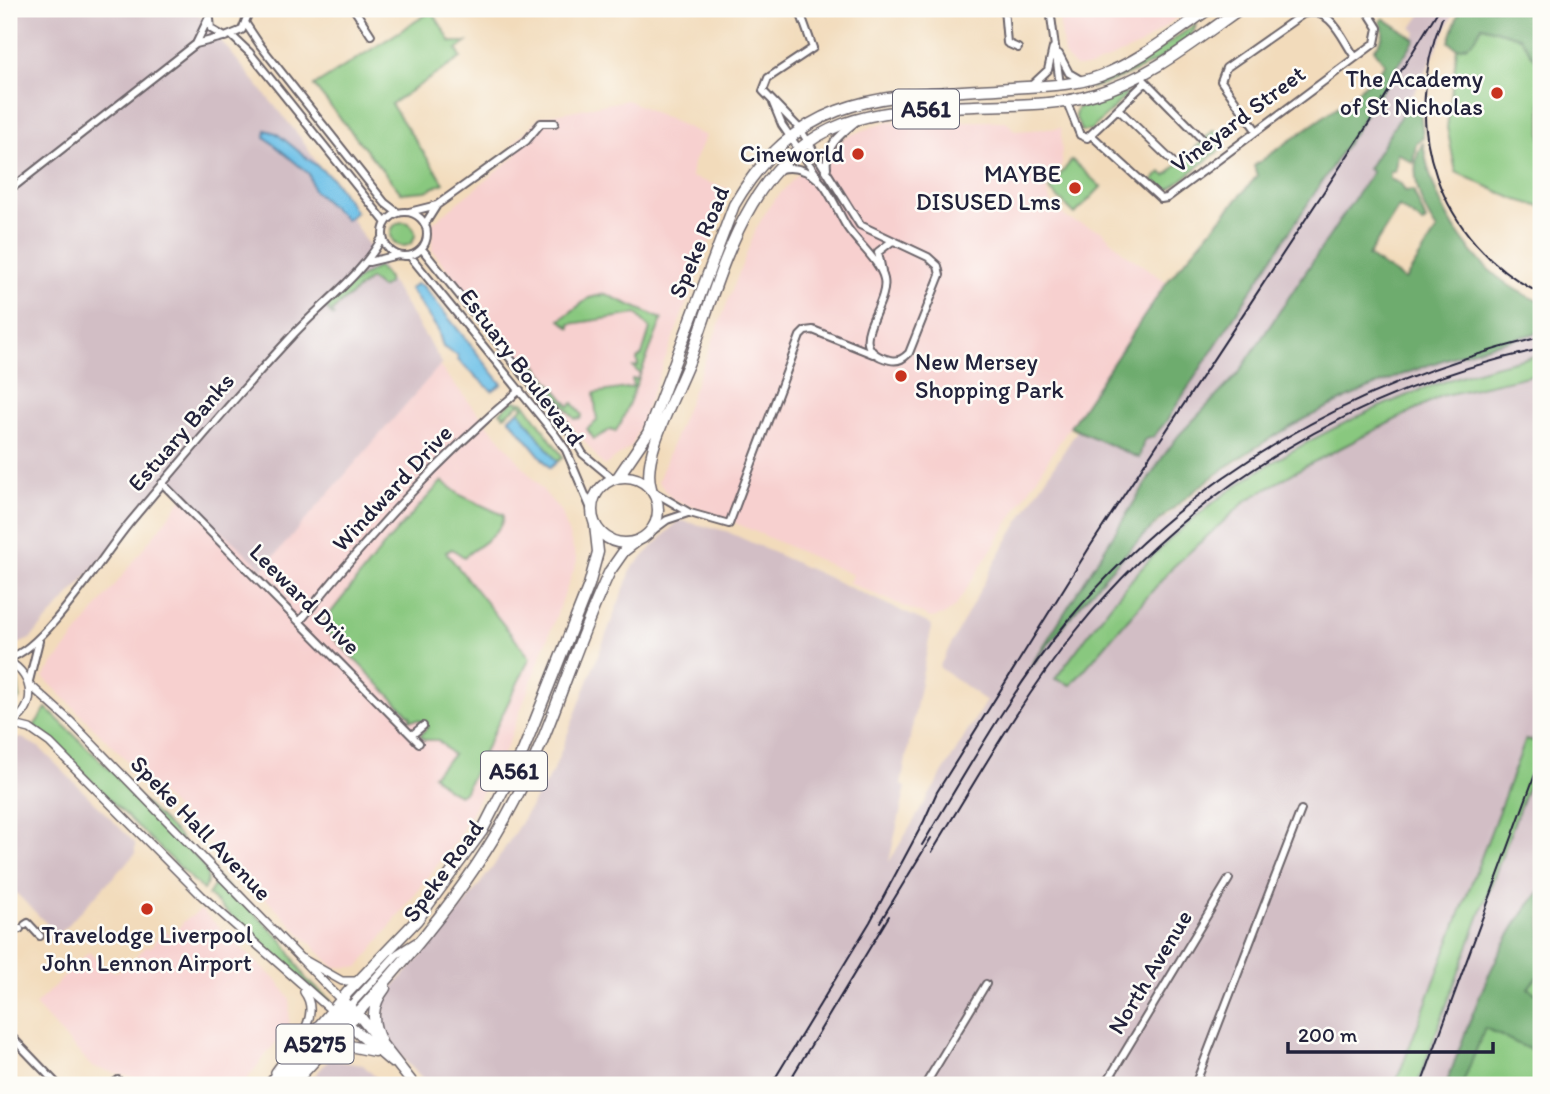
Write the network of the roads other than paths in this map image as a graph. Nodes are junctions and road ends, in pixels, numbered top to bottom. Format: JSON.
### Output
{"nodes":[{"id":1,"x":209,"y":9,"type":"edge"},
{"id":2,"x":248,"y":9,"type":"edge"},
{"id":3,"x":354,"y":9,"type":"edge"},
{"id":4,"x":799,"y":9,"type":"edge"},
{"id":5,"x":1004,"y":9,"type":"edge"},
{"id":6,"x":1050,"y":9,"type":"edge"},
{"id":7,"x":1209,"y":9,"type":"edge"},
{"id":8,"x":1240,"y":9,"type":"edge"},
{"id":9,"x":1366,"y":9,"type":"edge"},
{"id":10,"x":208,"y":19,"type":"junction"},
{"id":11,"x":247,"y":20,"type":"junction"},
{"id":12,"x":371,"y":35,"type":"dead end"},
{"id":13,"x":228,"y":36,"type":"junction"},
{"id":14,"x":1055,"y":42,"type":"junction"},
{"id":15,"x":196,"y":44,"type":"junction"},
{"id":16,"x":1018,"y":48,"type":"dead end"},
{"id":17,"x":1355,"y":57,"type":"junction"},
{"id":18,"x":1144,"y":79,"type":"junction"},
{"id":19,"x":1081,"y":80,"type":"junction"},
{"id":20,"x":1060,"y":85,"type":"junction"},
{"id":21,"x":1027,"y":87,"type":"junction"},
{"id":22,"x":773,"y":101,"type":"junction"},
{"id":23,"x":1060,"y":101,"type":"junction"},
{"id":24,"x":1118,"y":110,"type":"junction"},
{"id":25,"x":861,"y":119,"type":"junction"},
{"id":26,"x":555,"y":123,"type":"dead end"},
{"id":27,"x":782,"y":125,"type":"junction"},
{"id":28,"x":800,"y":129,"type":"junction"},
{"id":29,"x":1256,"y":130,"type":"junction"},
{"id":30,"x":1091,"y":135,"type":"junction"},
{"id":31,"x":789,"y":137,"type":"junction"},
{"id":32,"x":1202,"y":139,"type":"dead end"},
{"id":33,"x":809,"y":142,"type":"junction"},
{"id":34,"x":779,"y":145,"type":"junction"},
{"id":35,"x":799,"y":149,"type":"junction"},
{"id":36,"x":1175,"y":164,"type":"dead end"},
{"id":37,"x":776,"y":170,"type":"junction"},
{"id":38,"x":827,"y":173,"type":"junction"},
{"id":39,"x":821,"y":181,"type":"junction"},
{"id":40,"x":16,"y":185,"type":"dead end"},
{"id":41,"x":437,"y":205,"type":"junction"},
{"id":42,"x":410,"y":212,"type":"junction"},
{"id":43,"x":398,"y":213,"type":"junction"},
{"id":44,"x":386,"y":223,"type":"junction"},
{"id":45,"x":425,"y":225,"type":"junction"},
{"id":46,"x":383,"y":236,"type":"junction"},
{"id":47,"x":891,"y":242,"type":"junction"},
{"id":48,"x":422,"y":249,"type":"junction"},
{"id":49,"x":398,"y":255,"type":"junction"},
{"id":50,"x":410,"y":256,"type":"junction"},
{"id":51,"x":367,"y":263,"type":"junction"},
{"id":52,"x":881,"y":273,"type":"junction"},
{"id":53,"x":867,"y":336,"type":"junction"},
{"id":54,"x":856,"y":347,"type":"junction"},
{"id":55,"x":878,"y":356,"type":"junction"},
{"id":56,"x":520,"y":390,"type":"junction"},
{"id":57,"x":615,"y":478,"type":"junction"},
{"id":58,"x":163,"y":483,"type":"junction"},
{"id":59,"x":652,"y":490,"type":"junction"},
{"id":60,"x":591,"y":509,"type":"junction"},
{"id":61,"x":690,"y":513,"type":"junction"},
{"id":62,"x":595,"y":525,"type":"junction"},
{"id":63,"x":648,"y":534,"type":"junction"},
{"id":64,"x":637,"y":541,"type":"junction"},
{"id":65,"x":301,"y":620,"type":"junction"},
{"id":66,"x":39,"y":639,"type":"junction"},
{"id":67,"x":9,"y":660,"type":"edge"},
{"id":68,"x":29,"y":683,"type":"junction"},
{"id":69,"x":9,"y":724,"type":"edge"},
{"id":70,"x":423,"y":726,"type":"dead end"},
{"id":71,"x":412,"y":735,"type":"junction"},
{"id":72,"x":419,"y":743,"type":"dead end"},
{"id":73,"x":521,"y":755,"type":"junction"},
{"id":74,"x":534,"y":761,"type":"junction"},
{"id":75,"x":1301,"y":810,"type":"dead end"},
{"id":76,"x":1228,"y":879,"type":"dead end"},
{"id":77,"x":9,"y":931,"type":"edge"},
{"id":78,"x":40,"y":936,"type":"dead end"},
{"id":79,"x":420,"y":939,"type":"junction"},
{"id":80,"x":296,"y":955,"type":"junction"},
{"id":81,"x":359,"y":980,"type":"junction"},
{"id":82,"x":297,"y":983,"type":"junction"},
{"id":83,"x":986,"y":984,"type":"dead end"},
{"id":84,"x":349,"y":1006,"type":"junction"},
{"id":85,"x":339,"y":1017,"type":"junction"},
{"id":86,"x":9,"y":1034,"type":"edge"},
{"id":87,"x":379,"y":1047,"type":"junction"},
{"id":88,"x":316,"y":1059,"type":"junction"},
{"id":89,"x":57,"y":1084,"type":"edge"},
{"id":90,"x":267,"y":1085,"type":"edge"},
{"id":91,"x":280,"y":1085,"type":"edge"},
{"id":92,"x":292,"y":1085,"type":"edge"},
{"id":93,"x":414,"y":1085,"type":"edge"},
{"id":94,"x":925,"y":1085,"type":"edge"},
{"id":95,"x":1105,"y":1085,"type":"edge"},
{"id":96,"x":1195,"y":1085,"type":"edge"}],
"edges":[{"from":1,"to":10,"type":"street"},
{"from":2,"to":11,"type":"street"},
{"from":3,"to":12,"type":"street"},
{"from":4,"to":22,"type":"street"},
{"from":5,"to":16,"type":"street"},
{"from":6,"to":14,"type":"street"},
{"from":7,"to":19,"type":"highway","name":"Speke Road","number":"A561"},
{"from":8,"to":18,"type":"highway","name":"Speke Road","number":"A561"},
{"from":9,"to":17,"type":"street","name":"Vineyard Street"},
{"from":10,"to":13,"type":"street"},
{"from":10,"to":15,"type":"street"},
{"from":11,"to":13,"type":"street"},
{"from":11,"to":43,"type":"street"},
{"from":13,"to":15,"type":"street"},
{"from":13,"to":44,"type":"street"},
{"from":14,"to":19,"type":"street"},
{"from":14,"to":20,"type":"street"},
{"from":14,"to":21,"type":"street"},
{"from":15,"to":40,"type":"street"},
{"from":17,"to":29,"type":"street","name":"Vineyard Street"},
{"from":17,"to":29,"type":"street"},
{"from":18,"to":23,"type":"highway","name":"Speke Road","number":"A561"},
{"from":18,"to":24,"type":"street","name":"Speke Road"},
{"from":18,"to":32,"type":"street"},
{"from":19,"to":20,"type":"highway","name":"Speke Road","number":"A561"},
{"from":20,"to":21,"type":"highway","name":"Speke Road","number":"A561"},
{"from":20,"to":23,"type":"highway"},
{"from":21,"to":28,"type":"highway","name":"Speke Road","number":"A561"},
{"from":22,"to":27,"type":"street"},
{"from":22,"to":28,"type":"street"},
{"from":23,"to":25,"type":"highway","name":"Speke Road","number":"A561"},
{"from":23,"to":30,"type":"street"},
{"from":24,"to":30,"type":"street","name":"Speke Road"},
{"from":24,"to":36,"type":"street"},
{"from":25,"to":33,"type":"highway","name":"Speke Road","number":"A561"},
{"from":25,"to":38,"type":"street"},
{"from":26,"to":41,"type":"street"},
{"from":27,"to":31,"type":"street"},
{"from":27,"to":34,"type":"street"},
{"from":28,"to":31,"type":"highway","name":"Speke Road","number":"A561"},
{"from":28,"to":33,"type":"street"},
{"from":29,"to":30,"type":"street","name":"Vineyard Street"},
{"from":31,"to":34,"type":"highway","name":"Speke Road","number":"A561"},
{"from":31,"to":35,"type":"street"},
{"from":33,"to":35,"type":"highway","name":"Speke Road","number":"A561"},
{"from":33,"to":38,"type":"street"},
{"from":34,"to":57,"type":"highway","name":"Speke Road","number":"A561"},
{"from":35,"to":37,"type":"highway","name":"Speke Road","number":"A561"},
{"from":35,"to":39,"type":"street"},
{"from":37,"to":39,"type":"street"},
{"from":37,"to":59,"type":"highway","name":"Speke Road","number":"A561"},
{"from":38,"to":47,"type":"street"},
{"from":39,"to":52,"type":"street"},
{"from":41,"to":42,"type":"street"},
{"from":41,"to":45,"type":"street"},
{"from":42,"to":43,"type":"street"},
{"from":42,"to":45,"type":"street"},
{"from":43,"to":44,"type":"street"},
{"from":44,"to":46,"type":"street"},
{"from":45,"to":48,"type":"street"},
{"from":46,"to":49,"type":"street"},
{"from":46,"to":51,"type":"street","name":"Estuary Banks"},
{"from":47,"to":52,"type":"street"},
{"from":47,"to":55,"type":"street"},
{"from":48,"to":50,"type":"street"},
{"from":48,"to":57,"type":"street","name":"Estuary Boulevard"},
{"from":49,"to":50,"type":"street"},
{"from":49,"to":51,"type":"street","name":"Estuary Banks"},
{"from":50,"to":56,"type":"street","name":"Estuary Boulevard"},
{"from":51,"to":58,"type":"street","name":"Estuary Banks"},
{"from":52,"to":53,"type":"street"},
{"from":53,"to":54,"type":"street"},
{"from":53,"to":55,"type":"street"},
{"from":54,"to":55,"type":"street"},
{"from":54,"to":61,"type":"street"},
{"from":56,"to":60,"type":"street","name":"Estuary Boulevard"},
{"from":56,"to":65,"type":"street","name":"Windward Drive"},
{"from":57,"to":59,"type":"highway"},
{"from":57,"to":60,"type":"highway","number":"A561"},
{"from":58,"to":65,"type":"street","name":"Leeward Drive"},
{"from":58,"to":66,"type":"street","name":"Estuary Banks"},
{"from":59,"to":61,"type":"street"},
{"from":59,"to":63,"type":"highway","number":"A561"},
{"from":60,"to":62,"type":"highway","number":"A561"},
{"from":61,"to":63,"type":"street"},
{"from":62,"to":64,"type":"highway"},
{"from":62,"to":73,"type":"highway","name":"Speke Road","number":"A561"},
{"from":63,"to":64,"type":"highway","number":"A561"},
{"from":64,"to":74,"type":"highway","name":"Speke Road","number":"A561"},
{"from":65,"to":71,"type":"street","name":"Leeward Drive"},
{"from":66,"to":67,"type":"street","name":"Estuary Banks"},
{"from":66,"to":68,"type":"street","name":"Estuary Banks"},
{"from":67,"to":68,"type":"street","name":"Speke Hall Avenue"},
{"from":68,"to":69,"type":"street"},
{"from":68,"to":80,"type":"street","name":"Speke Hall Avenue"},
{"from":69,"to":82,"type":"street","name":"Speke Hall Avenue"},
{"from":70,"to":71,"type":"street"},
{"from":71,"to":72,"type":"street","name":"Leeward Drive"},
{"from":73,"to":74,"type":"highway"},
{"from":73,"to":81,"type":"highway","name":"Speke Road","number":"A561"},
{"from":74,"to":79,"type":"highway","name":"Speke Road","number":"A561"},
{"from":75,"to":96,"type":"street"},
{"from":76,"to":95,"type":"street","name":"North Avenue"},
{"from":77,"to":78,"type":"street"},
{"from":79,"to":84,"type":"highway","name":"Speke Road","number":"A561"},
{"from":79,"to":87,"type":"highway","number":"A5275"},
{"from":80,"to":81,"type":"street"},
{"from":80,"to":84,"type":"street","name":"Speke Hall Avenue"},
{"from":81,"to":84,"type":"highway","name":"Speke Road","number":"A561"},
{"from":82,"to":85,"type":"street","name":"Speke Hall Avenue"},
{"from":82,"to":90,"type":"street"},
{"from":83,"to":94,"type":"street"},
{"from":84,"to":85,"type":"highway","number":"A561"},
{"from":84,"to":85,"type":"highway","number":"A5275"},
{"from":84,"to":87,"type":"highway","number":"A5275"},
{"from":85,"to":87,"type":"highway","number":"A5275"},
{"from":85,"to":88,"type":"highway","number":"A561"},
{"from":85,"to":90,"type":"highway","number":"A561"},
{"from":85,"to":91,"type":"highway","number":"A5275"},
{"from":86,"to":89,"type":"street"},
{"from":87,"to":88,"type":"highway","number":"A5275"},
{"from":87,"to":93,"type":"highway","number":"A5275"},
{"from":88,"to":92,"type":"highway","number":"A561"}]}
